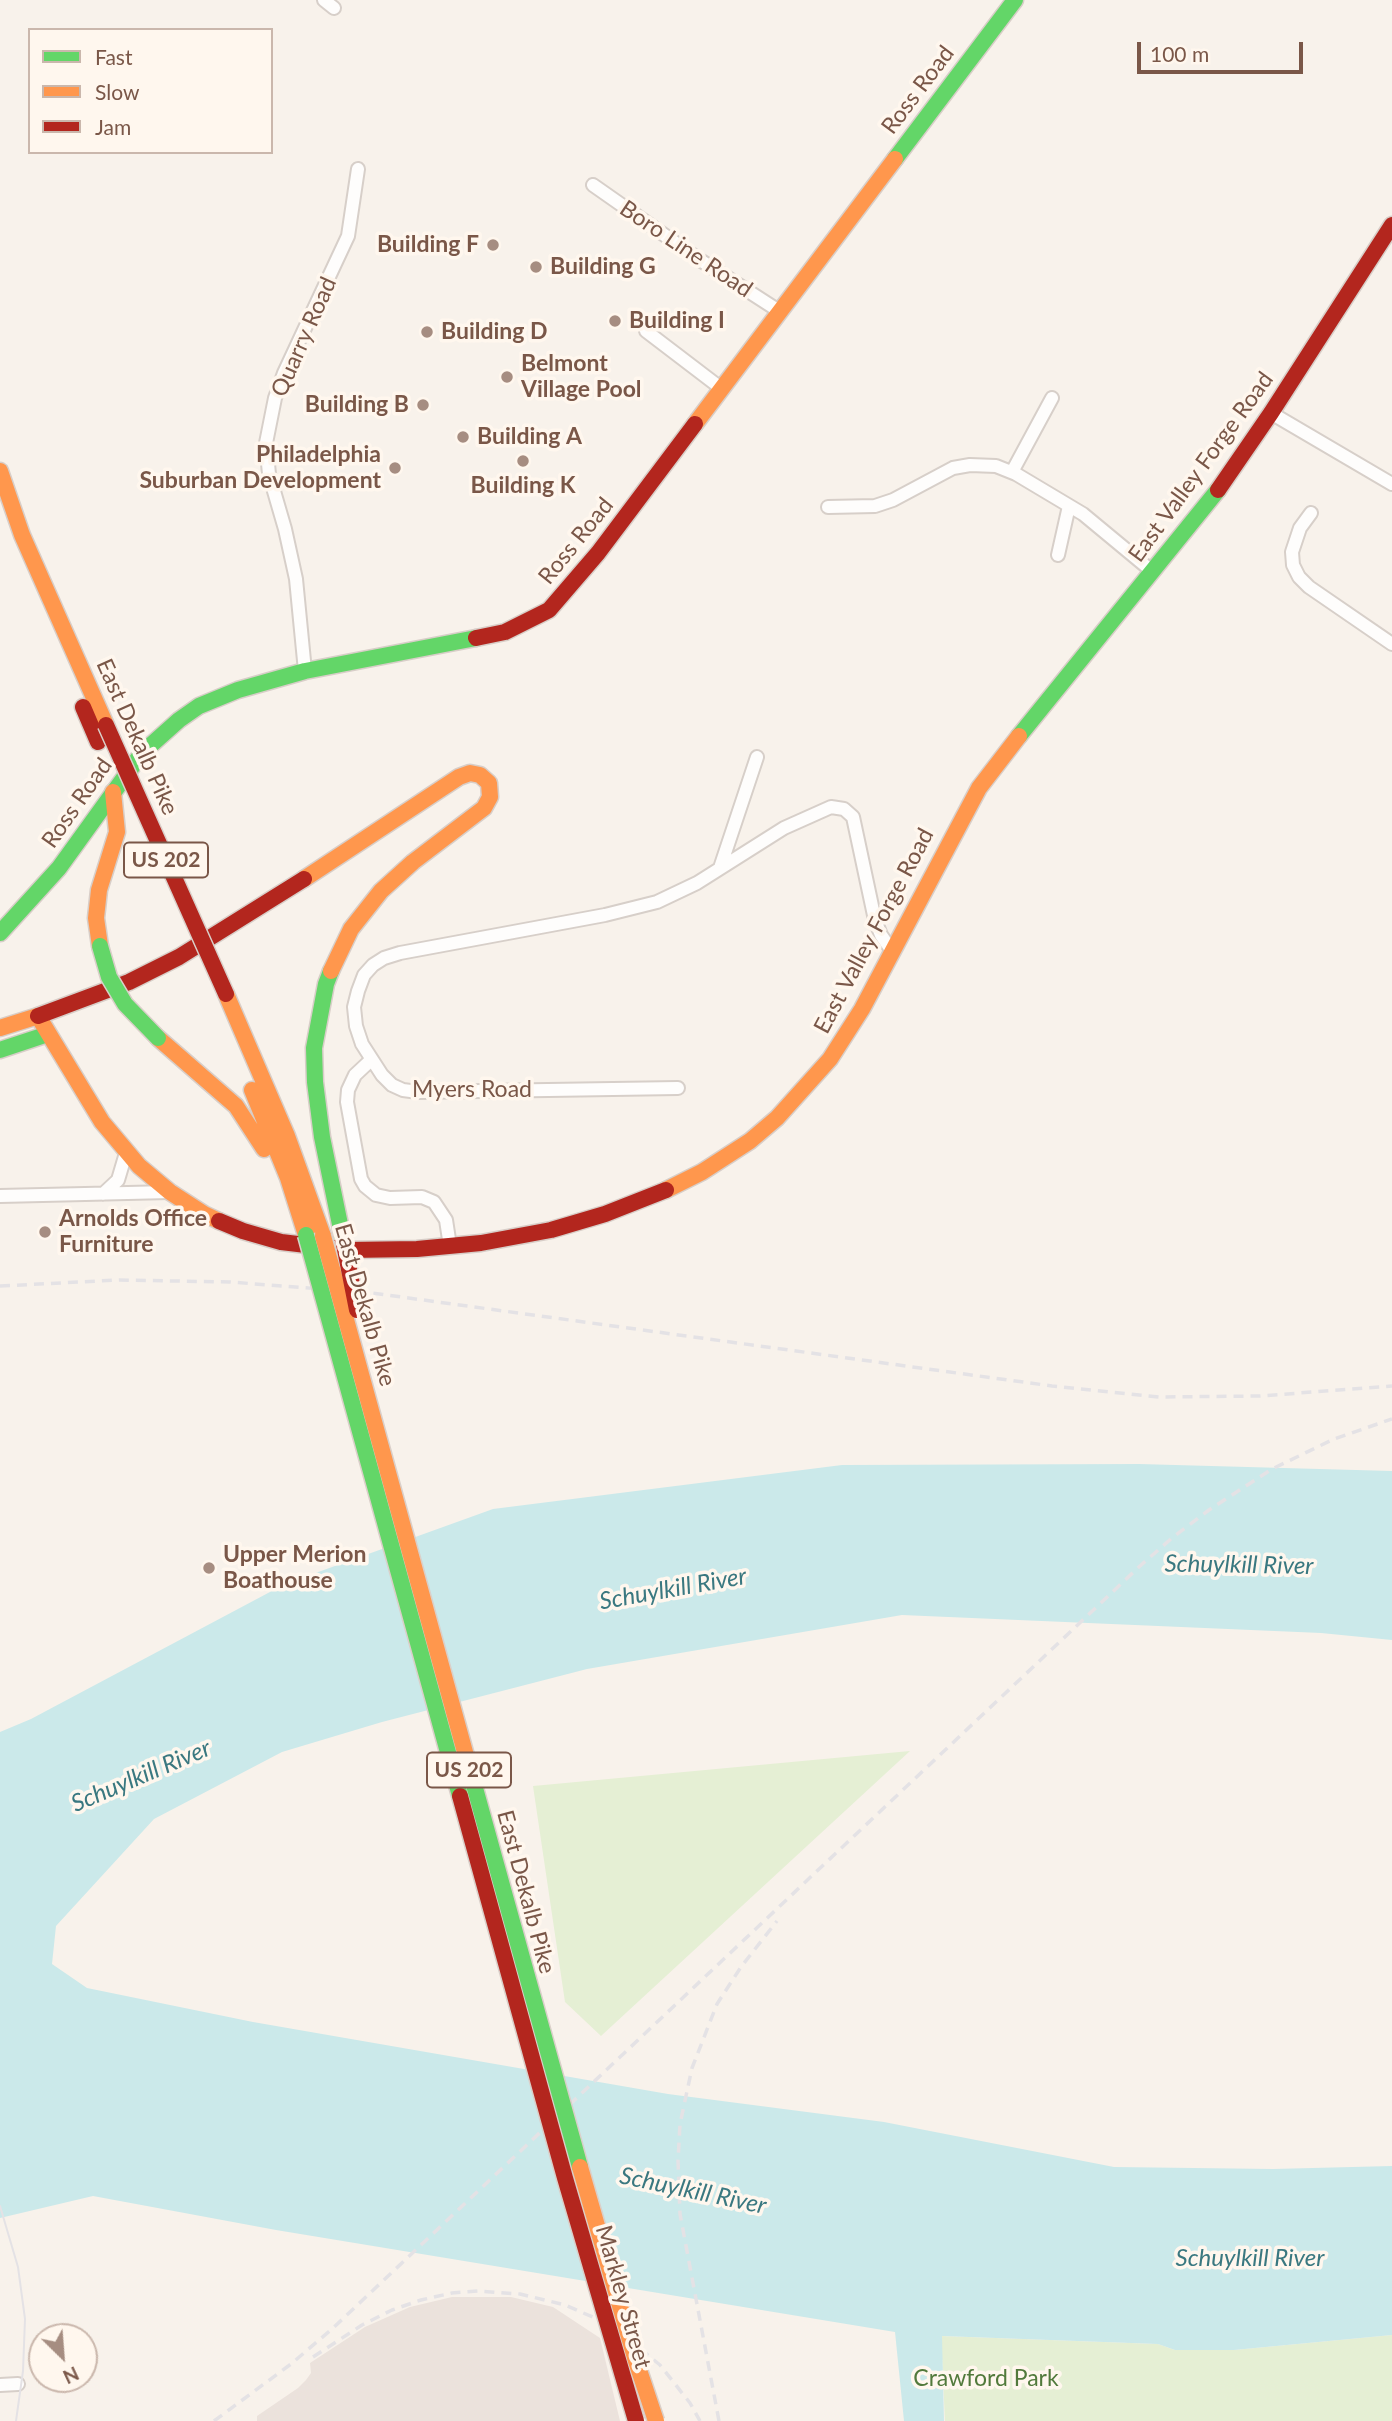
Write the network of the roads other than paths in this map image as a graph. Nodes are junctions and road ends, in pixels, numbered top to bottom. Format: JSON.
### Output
{"nodes":[{"id":1,"x":1015,"y":0,"type":"edge"},
{"id":2,"x":358,"y":169,"type":"dead end"},
{"id":3,"x":593,"y":185,"type":"dead end"},
{"id":4,"x":1392,"y":225,"type":"edge"},
{"id":5,"x":779,"y":311,"type":"junction"},
{"id":6,"x":646,"y":331,"type":"dead end"},
{"id":7,"x":722,"y":388,"type":"junction"},
{"id":8,"x":1052,"y":398,"type":"dead end"},
{"id":9,"x":1271,"y":413,"type":"junction"},
{"id":10,"x":0,"y":471,"type":"edge"},
{"id":11,"x":1013,"y":472,"type":"junction"},
{"id":12,"x":1392,"y":484,"type":"edge"},
{"id":13,"x":1069,"y":506,"type":"junction"},
{"id":14,"x":828,"y":507,"type":"dead end"},
{"id":15,"x":1311,"y":513,"type":"dead end"},
{"id":16,"x":0,"y":519,"type":"edge"},
{"id":17,"x":1058,"y":555,"type":"dead end"},
{"id":18,"x":1153,"y":572,"type":"junction"},
{"id":19,"x":1392,"y":626,"type":"edge"},
{"id":20,"x":1387,"y":641,"type":"edge"},
{"id":21,"x":305,"y":671,"type":"junction"},
{"id":22,"x":757,"y":757,"type":"dead end"},
{"id":23,"x":113,"y":792,"type":"junction"},
{"id":24,"x":720,"y":869,"type":"junction"},
{"id":25,"x":0,"y":933,"type":"edge"},
{"id":26,"x":892,"y":951,"type":"junction"},
{"id":27,"x":219,"y":998,"type":"junction"},
{"id":28,"x":38,"y":1016,"type":"junction"},
{"id":29,"x":0,"y":1028,"type":"edge"},
{"id":30,"x":48,"y":1034,"type":"junction"},
{"id":31,"x":0,"y":1050,"type":"edge"},
{"id":32,"x":370,"y":1060,"type":"junction"},
{"id":33,"x":678,"y":1088,"type":"dead end"},
{"id":34,"x":126,"y":1153,"type":"junction"},
{"id":35,"x":283,"y":1166,"type":"junction"},
{"id":36,"x":170,"y":1192,"type":"junction"},
{"id":37,"x":103,"y":1195,"type":"junction"},
{"id":38,"x":0,"y":1196,"type":"edge"},
{"id":39,"x":450,"y":1247,"type":"junction"},
{"id":40,"x":356,"y":1353,"type":"junction"},
{"id":41,"x":567,"y":2185,"type":"joint"},
{"id":42,"x":584,"y":2186,"type":"joint"},
{"id":43,"x":19,"y":2384,"type":"dead end"},
{"id":44,"x":0,"y":2385,"type":"edge"},
{"id":45,"x":636,"y":2421,"type":"edge"},
{"id":46,"x":656,"y":2421,"type":"edge"}],
"edges":[{"from":1,"to":5,"type":"main road","name":"Ross Road"},
{"from":2,"to":21,"type":"street","name":"Quarry Road"},
{"from":3,"to":5,"type":"street","name":"Boro Line Road"},
{"from":4,"to":9,"type":"main road","name":"East Valley Forge Road"},
{"from":5,"to":7,"type":"main road","name":"Ross Road"},
{"from":6,"to":7,"type":"street"},
{"from":7,"to":21,"type":"main road","name":"Ross Road"},
{"from":8,"to":11,"type":"street"},
{"from":9,"to":12,"type":"street"},
{"from":9,"to":18,"type":"main road","name":"East Valley Forge Road"},
{"from":10,"to":27,"type":"main road","name":"East Dekalb Pike","number":"US 202","bridge":true},
{"from":11,"to":13,"type":"street"},
{"from":11,"to":14,"type":"street"},
{"from":13,"to":17,"type":"street"},
{"from":13,"to":18,"type":"street"},
{"from":15,"to":20,"type":"street"},
{"from":16,"to":27,"type":"main road","name":"East Dekalb Pike"},
{"from":18,"to":26,"type":"main road","name":"East Valley Forge Road"},
{"from":19,"to":20,"type":"street"},
{"from":21,"to":23,"type":"main road","name":"Ross Road"},
{"from":22,"to":24,"type":"street"},
{"from":23,"to":25,"type":"main road","name":"Ross Road"},
{"from":23,"to":35,"type":"main road","bridge":true},
{"from":24,"to":26,"type":"street"},
{"from":24,"to":32,"type":"street"},
{"from":26,"to":39,"type":"main road","name":"East Valley Forge Road"},
{"from":27,"to":35,"type":"main road","name":"East Dekalb Pike"},
{"from":27,"to":40,"type":"main road","name":"East Dekalb Pike","number":"US 202","bridge":true},
{"from":28,"to":29,"type":"main road"},
{"from":28,"to":30,"type":"main road","name":"East Valley Forge Road"},
{"from":28,"to":40,"type":"main road","bridge":true},
{"from":30,"to":31,"type":"main road"},
{"from":30,"to":34,"type":"main road","name":"East Valley Forge Road"},
{"from":32,"to":33,"type":"street","name":"Myers Road"},
{"from":32,"to":39,"type":"street"},
{"from":34,"to":36,"type":"main road","name":"East Valley Forge Road"},
{"from":34,"to":37,"type":"street"},
{"from":35,"to":41,"type":"main road","name":"East Dekalb Pike","bridge":true},
{"from":36,"to":37,"type":"street"},
{"from":36,"to":39,"type":"main road","name":"East Valley Forge Road"},
{"from":37,"to":38,"type":"street"},
{"from":40,"to":42,"type":"main road","name":"East Dekalb Pike","number":"US 202","bridge":true},
{"from":41,"to":45,"type":"main road","name":"Markley Street","bridge":true},
{"from":42,"to":46,"type":"main road","name":"Markley Street","number":"US 202","bridge":true},
{"from":43,"to":44,"type":"street"}]}
